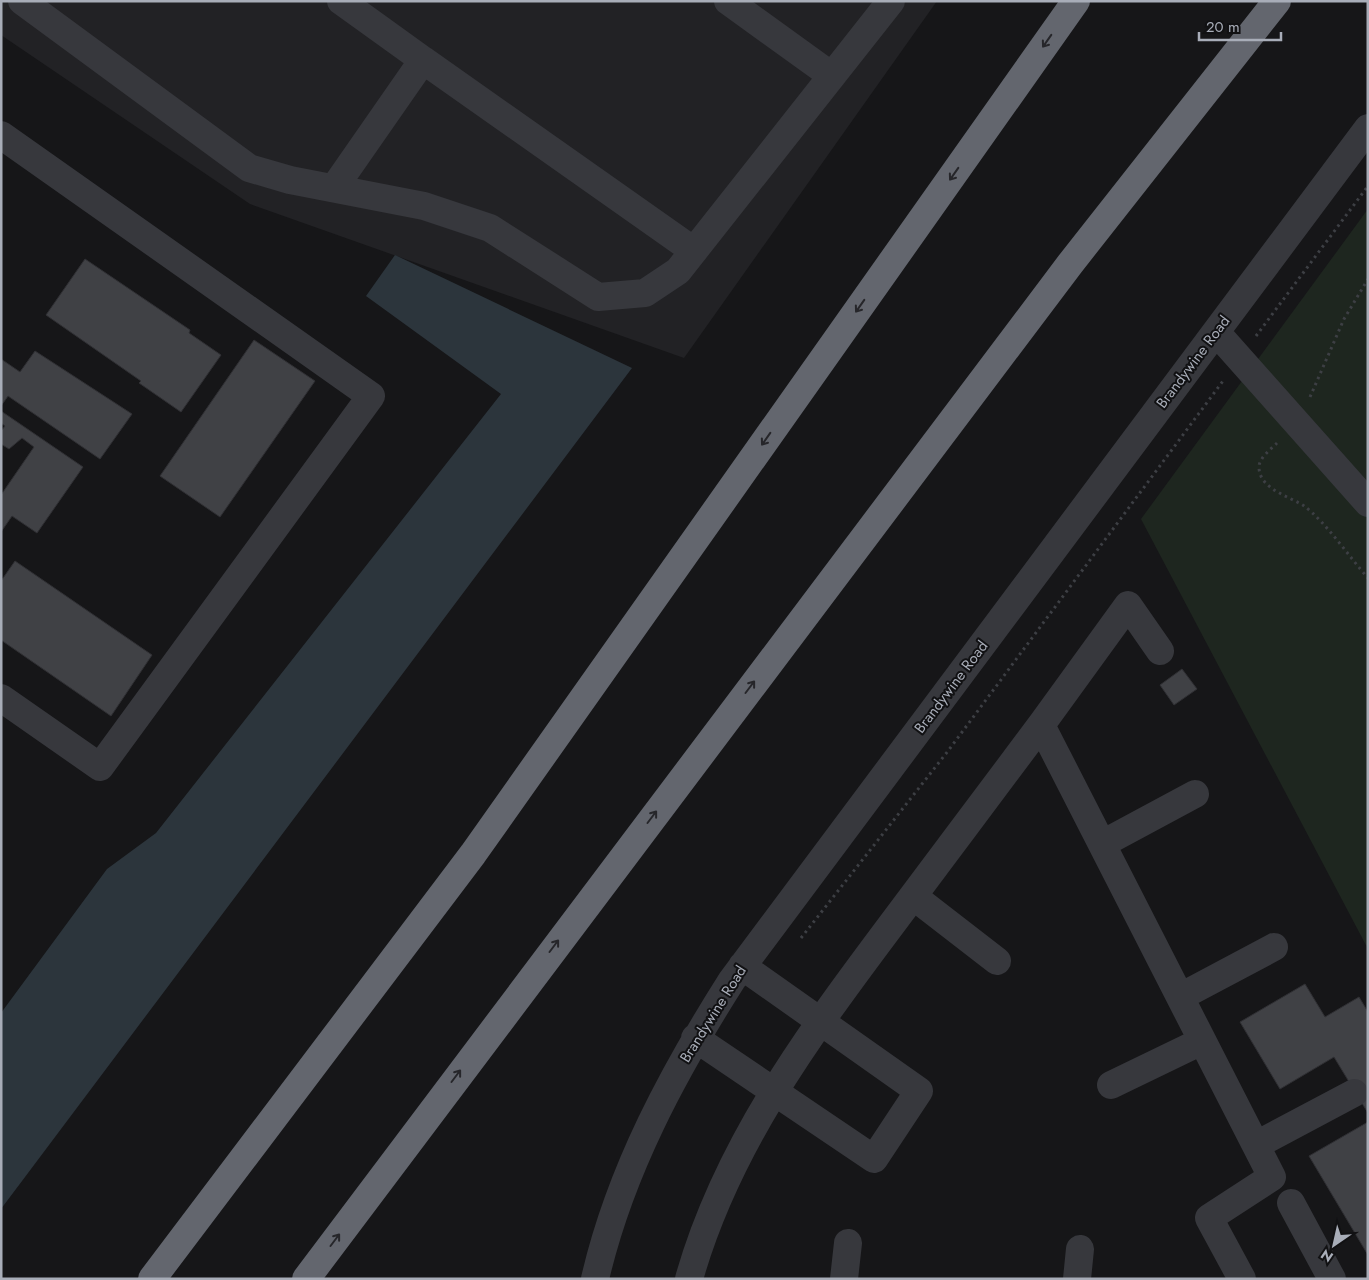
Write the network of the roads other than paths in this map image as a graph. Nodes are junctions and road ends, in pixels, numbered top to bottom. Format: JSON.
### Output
{"nodes":[{"id":1,"x":341,"y":1,"type":"edge"},
{"id":2,"x":728,"y":1,"type":"edge"},
{"id":3,"x":1076,"y":1,"type":"edge"},
{"id":4,"x":1277,"y":1,"type":"edge"},
{"id":5,"x":880,"y":5,"type":"edge"},
{"id":6,"x":38,"y":6,"type":"edge"},
{"id":7,"x":423,"y":60,"type":"junction"},
{"id":8,"x":832,"y":76,"type":"junction"},
{"id":9,"x":1368,"y":128,"type":"edge"},
{"id":10,"x":1,"y":135,"type":"edge"},
{"id":11,"x":334,"y":188,"type":"junction"},
{"id":12,"x":694,"y":251,"type":"junction"},
{"id":13,"x":1216,"y":332,"type":"junction"},
{"id":14,"x":1368,"y":503,"type":"edge"},
{"id":15,"x":1160,"y":651,"type":"dead end"},
{"id":16,"x":1,"y":698,"type":"edge"},
{"id":17,"x":1040,"y":725,"type":"junction"},
{"id":18,"x":1195,"y":794,"type":"dead end"},
{"id":19,"x":1102,"y":844,"type":"junction"},
{"id":20,"x":913,"y":896,"type":"junction"},
{"id":21,"x":1274,"y":947,"type":"dead end"},
{"id":22,"x":997,"y":961,"type":"dead end"},
{"id":23,"x":742,"y":966,"type":"junction"},
{"id":24,"x":1180,"y":997,"type":"junction"},
{"id":25,"x":820,"y":1021,"type":"junction"},
{"id":26,"x":695,"y":1038,"type":"junction"},
{"id":27,"x":1202,"y":1041,"type":"junction"},
{"id":28,"x":1111,"y":1085,"type":"dead end"},
{"id":29,"x":773,"y":1091,"type":"junction"},
{"id":30,"x":1354,"y":1093,"type":"dead end"},
{"id":31,"x":1256,"y":1145,"type":"junction"},
{"id":32,"x":1291,"y":1202,"type":"dead end"},
{"id":33,"x":848,"y":1243,"type":"dead end"},
{"id":34,"x":1080,"y":1249,"type":"dead end"},
{"id":35,"x":152,"y":1279,"type":"edge"},
{"id":36,"x":306,"y":1279,"type":"edge"},
{"id":37,"x":595,"y":1279,"type":"edge"},
{"id":38,"x":689,"y":1279,"type":"edge"},
{"id":39,"x":844,"y":1279,"type":"edge"},
{"id":40,"x":1077,"y":1279,"type":"edge"},
{"id":41,"x":1242,"y":1279,"type":"edge"},
{"id":42,"x":1332,"y":1279,"type":"edge"}],
"edges":[{"from":1,"to":7,"type":"street"},
{"from":2,"to":8,"type":"street"},
{"from":3,"to":35,"type":"highway","one_way":true},
{"from":36,"to":4,"type":"highway","one_way":true},
{"from":5,"to":8,"type":"street"},
{"from":6,"to":11,"type":"street"},
{"from":7,"to":11,"type":"street"},
{"from":7,"to":12,"type":"street"},
{"from":8,"to":12,"type":"street"},
{"from":9,"to":13,"type":"street","name":"Brandywine Road"},
{"from":10,"to":16,"type":"street"},
{"from":11,"to":12,"type":"street"},
{"from":13,"to":14,"type":"street"},
{"from":13,"to":23,"type":"street","name":"Brandywine Road"},
{"from":15,"to":17,"type":"street"},
{"from":17,"to":19,"type":"street"},
{"from":17,"to":20,"type":"street"},
{"from":18,"to":19,"type":"street"},
{"from":19,"to":24,"type":"street"},
{"from":20,"to":22,"type":"street"},
{"from":20,"to":25,"type":"street"},
{"from":21,"to":24,"type":"street"},
{"from":23,"to":25,"type":"street"},
{"from":23,"to":26,"type":"street","name":"Brandywine Road"},
{"from":24,"to":27,"type":"street"},
{"from":25,"to":29,"type":"street"},
{"from":25,"to":29,"type":"street"},
{"from":26,"to":29,"type":"street"},
{"from":26,"to":37,"type":"street","name":"Brandywine Road"},
{"from":27,"to":28,"type":"street"},
{"from":27,"to":31,"type":"street"},
{"from":29,"to":38,"type":"street"},
{"from":30,"to":31,"type":"street"},
{"from":31,"to":41,"type":"street"},
{"from":32,"to":42,"type":"street"},
{"from":33,"to":39,"type":"street"},
{"from":34,"to":40,"type":"street"}]}
